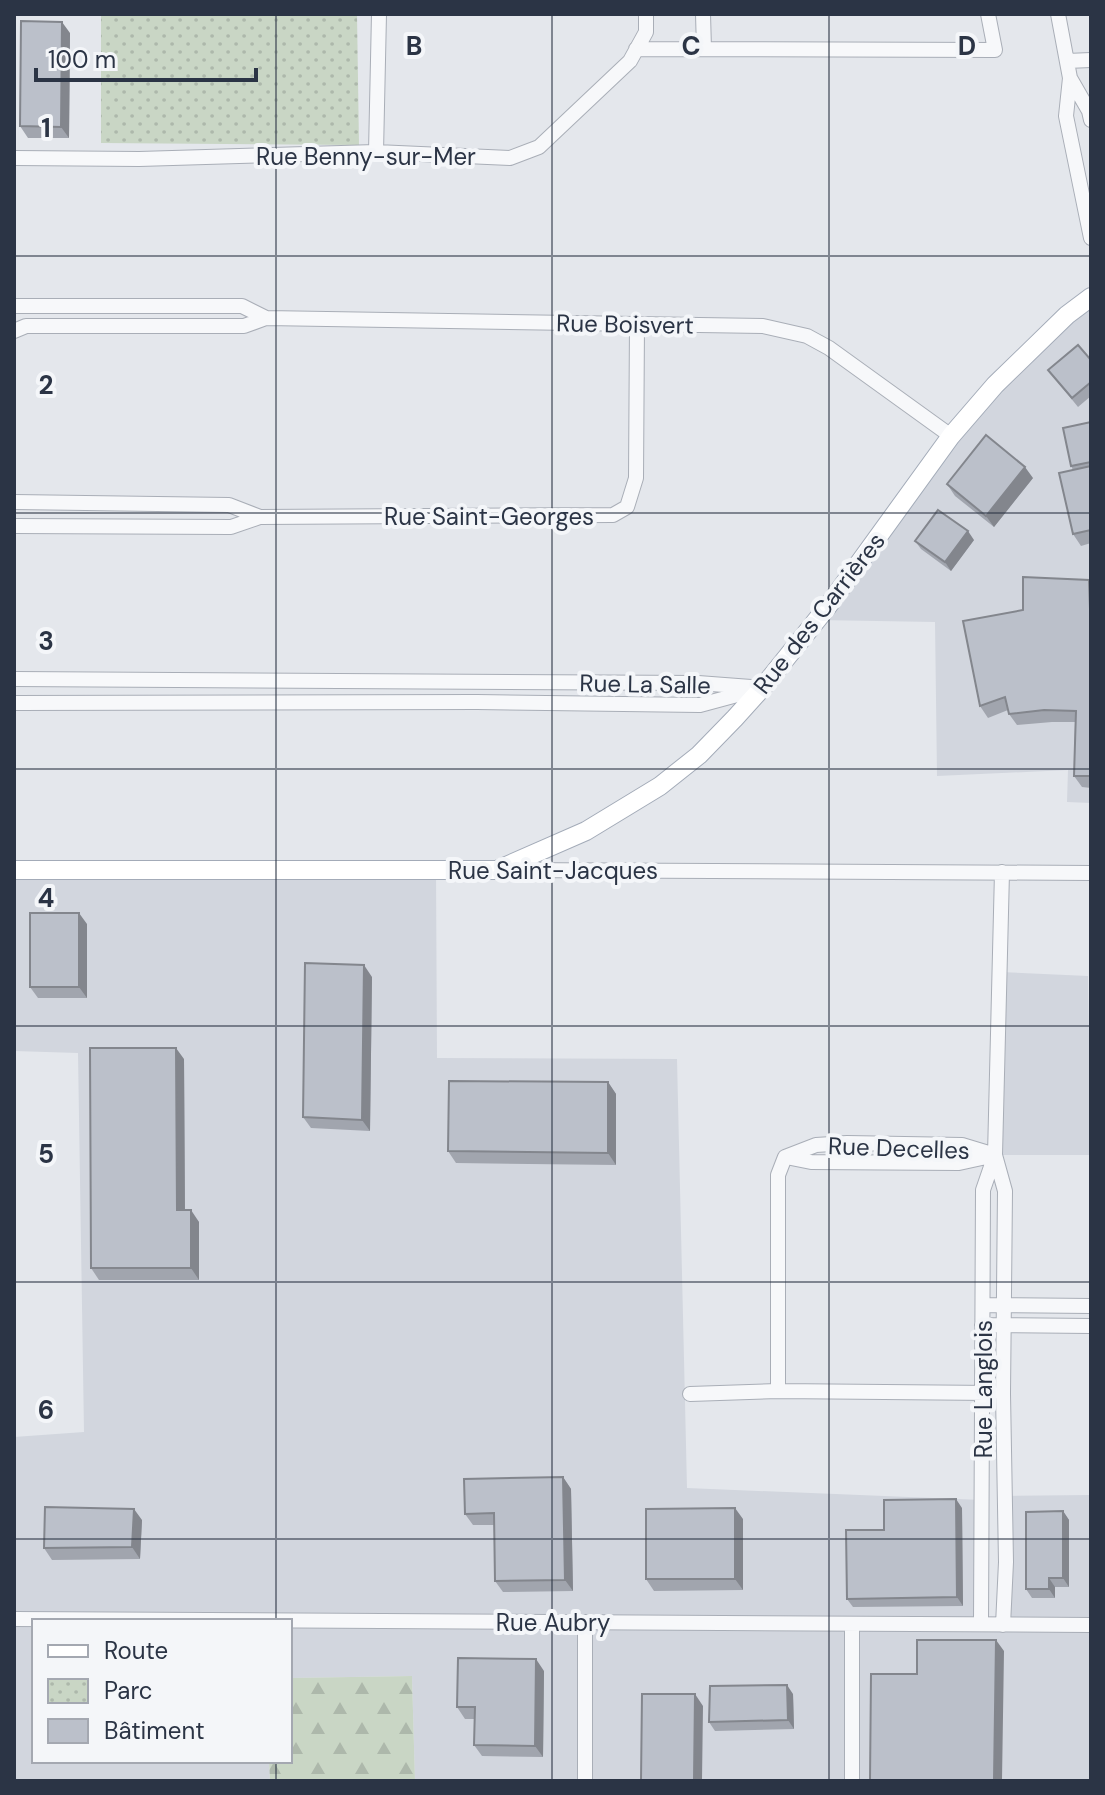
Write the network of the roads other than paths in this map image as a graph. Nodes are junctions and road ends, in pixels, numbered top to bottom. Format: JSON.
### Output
{"nodes":[{"id":1,"x":379,"y":14,"type":"edge"},
{"id":2,"x":646,"y":14,"type":"edge"},
{"id":3,"x":703,"y":14,"type":"edge"},
{"id":4,"x":988,"y":14,"type":"edge"},
{"id":5,"x":1058,"y":14,"type":"edge"},
{"id":6,"x":636,"y":49,"type":"junction"},
{"id":7,"x":704,"y":49,"type":"junction"},
{"id":8,"x":1091,"y":60,"type":"edge"},
{"id":9,"x":1067,"y":61,"type":"junction"},
{"id":10,"x":1070,"y":78,"type":"junction"},
{"id":11,"x":1091,"y":120,"type":"edge"},
{"id":12,"x":376,"y":152,"type":"junction"},
{"id":13,"x":14,"y":158,"type":"edge"},
{"id":14,"x":1091,"y":238,"type":"edge"},
{"id":15,"x":1091,"y":297,"type":"edge"},
{"id":16,"x":14,"y":306,"type":"edge"},
{"id":17,"x":266,"y":318,"type":"junction"},
{"id":18,"x":637,"y":324,"type":"junction"},
{"id":19,"x":14,"y":331,"type":"edge"},
{"id":20,"x":951,"y":436,"type":"junction"},
{"id":21,"x":14,"y":502,"type":"edge"},
{"id":22,"x":260,"y":517,"type":"junction"},
{"id":23,"x":14,"y":526,"type":"edge"},
{"id":24,"x":14,"y":679,"type":"edge"},
{"id":25,"x":237,"y":680,"type":"junction"},
{"id":26,"x":477,"y":683,"type":"junction"},
{"id":27,"x":763,"y":687,"type":"junction"},
{"id":28,"x":477,"y":702,"type":"junction"},
{"id":29,"x":14,"y":703,"type":"edge"},
{"id":30,"x":236,"y":704,"type":"junction"},
{"id":31,"x":14,"y":870,"type":"edge"},
{"id":32,"x":497,"y":870,"type":"junction"},
{"id":33,"x":1002,"y":872,"type":"junction"},
{"id":34,"x":1091,"y":873,"type":"edge"},
{"id":35,"x":995,"y":1155,"type":"junction"},
{"id":36,"x":983,"y":1305,"type":"junction"},
{"id":37,"x":1005,"y":1305,"type":"junction"},
{"id":38,"x":1091,"y":1306,"type":"edge"},
{"id":39,"x":982,"y":1325,"type":"junction"},
{"id":40,"x":1005,"y":1325,"type":"junction"},
{"id":41,"x":1091,"y":1326,"type":"edge"},
{"id":42,"x":778,"y":1391,"type":"junction"},
{"id":43,"x":983,"y":1393,"type":"junction"},
{"id":44,"x":690,"y":1394,"type":"dead end"},
{"id":45,"x":1003,"y":1394,"type":"junction"},
{"id":46,"x":292,"y":1620,"type":"edge"},
{"id":47,"x":585,"y":1622,"type":"junction"},
{"id":48,"x":852,"y":1624,"type":"junction"},
{"id":49,"x":981,"y":1624,"type":"junction"},
{"id":50,"x":1003,"y":1625,"type":"junction"},
{"id":51,"x":1091,"y":1625,"type":"edge"},
{"id":52,"x":585,"y":1781,"type":"edge"},
{"id":53,"x":852,"y":1781,"type":"edge"}],
"edges":[{"from":1,"to":12,"type":"street"},
{"from":2,"to":6,"type":"street","name":"Rue Benny-sur-Mer"},
{"from":3,"to":7,"type":"street"},
{"from":4,"to":7,"type":"street"},
{"from":5,"to":9,"type":"street"},
{"from":6,"to":7,"type":"street"},
{"from":6,"to":12,"type":"street","name":"Rue Benny-sur-Mer"},
{"from":8,"to":9,"type":"street"},
{"from":9,"to":10,"type":"street"},
{"from":10,"to":11,"type":"street"},
{"from":10,"to":14,"type":"street"},
{"from":12,"to":13,"type":"street","name":"Rue Benny-sur-Mer"},
{"from":15,"to":20,"type":"main road","name":"Rue des Carrières"},
{"from":16,"to":17,"type":"street","name":"Rue Boisvert"},
{"from":17,"to":18,"type":"street","name":"Rue Boisvert"},
{"from":17,"to":19,"type":"street","name":"Rue Boisvert"},
{"from":18,"to":20,"type":"street","name":"Rue Boisvert"},
{"from":18,"to":22,"type":"street","name":"Rue Saint-Georges"},
{"from":20,"to":27,"type":"main road","name":"Rue des Carrières"},
{"from":21,"to":22,"type":"street","name":"Rue Saint-Georges"},
{"from":22,"to":23,"type":"street","name":"Rue Saint-Georges"},
{"from":24,"to":25,"type":"street","name":"Rue La Salle"},
{"from":25,"to":26,"type":"street","name":"Rue La Salle"},
{"from":25,"to":30,"type":"street"},
{"from":26,"to":27,"type":"street","name":"Rue La Salle"},
{"from":26,"to":28,"type":"street"},
{"from":27,"to":28,"type":"street","name":"Rue La Salle"},
{"from":27,"to":32,"type":"main road","name":"Rue des Carrières"},
{"from":28,"to":30,"type":"street","name":"Rue La Salle"},
{"from":29,"to":30,"type":"street","name":"Rue La Salle"},
{"from":31,"to":32,"type":"main road","name":"Rue Saint-Jacques"},
{"from":32,"to":33,"type":"street","name":"Rue Saint-Jacques"},
{"from":33,"to":34,"type":"street","name":"Rue Saint-Jacques"},
{"from":33,"to":35,"type":"street","name":"Rue Langlois"},
{"from":35,"to":36,"type":"street","name":"Rue Langlois"},
{"from":35,"to":37,"type":"street","name":"Rue Langlois"},
{"from":35,"to":42,"type":"street","name":"Rue Decelles"},
{"from":36,"to":37,"type":"street"},
{"from":36,"to":39,"type":"street","name":"Rue Langlois"},
{"from":37,"to":38,"type":"street"},
{"from":37,"to":40,"type":"street","name":"Rue Langlois"},
{"from":39,"to":40,"type":"street"},
{"from":39,"to":43,"type":"street","name":"Rue Langlois"},
{"from":40,"to":41,"type":"street"},
{"from":40,"to":45,"type":"street","name":"Rue Langlois"},
{"from":42,"to":43,"type":"street"},
{"from":42,"to":44,"type":"street"},
{"from":43,"to":45,"type":"street"},
{"from":43,"to":49,"type":"street","name":"Rue Langlois"},
{"from":45,"to":50,"type":"street","name":"Rue Langlois"},
{"from":46,"to":47,"type":"street","name":"Rue Aubry"},
{"from":47,"to":48,"type":"street","name":"Rue Aubry"},
{"from":47,"to":52,"type":"street"},
{"from":48,"to":49,"type":"street","name":"Rue Aubry"},
{"from":48,"to":53,"type":"street"},
{"from":49,"to":50,"type":"street","name":"Rue Aubry"},
{"from":50,"to":51,"type":"street","name":"Rue Aubry"}]}
